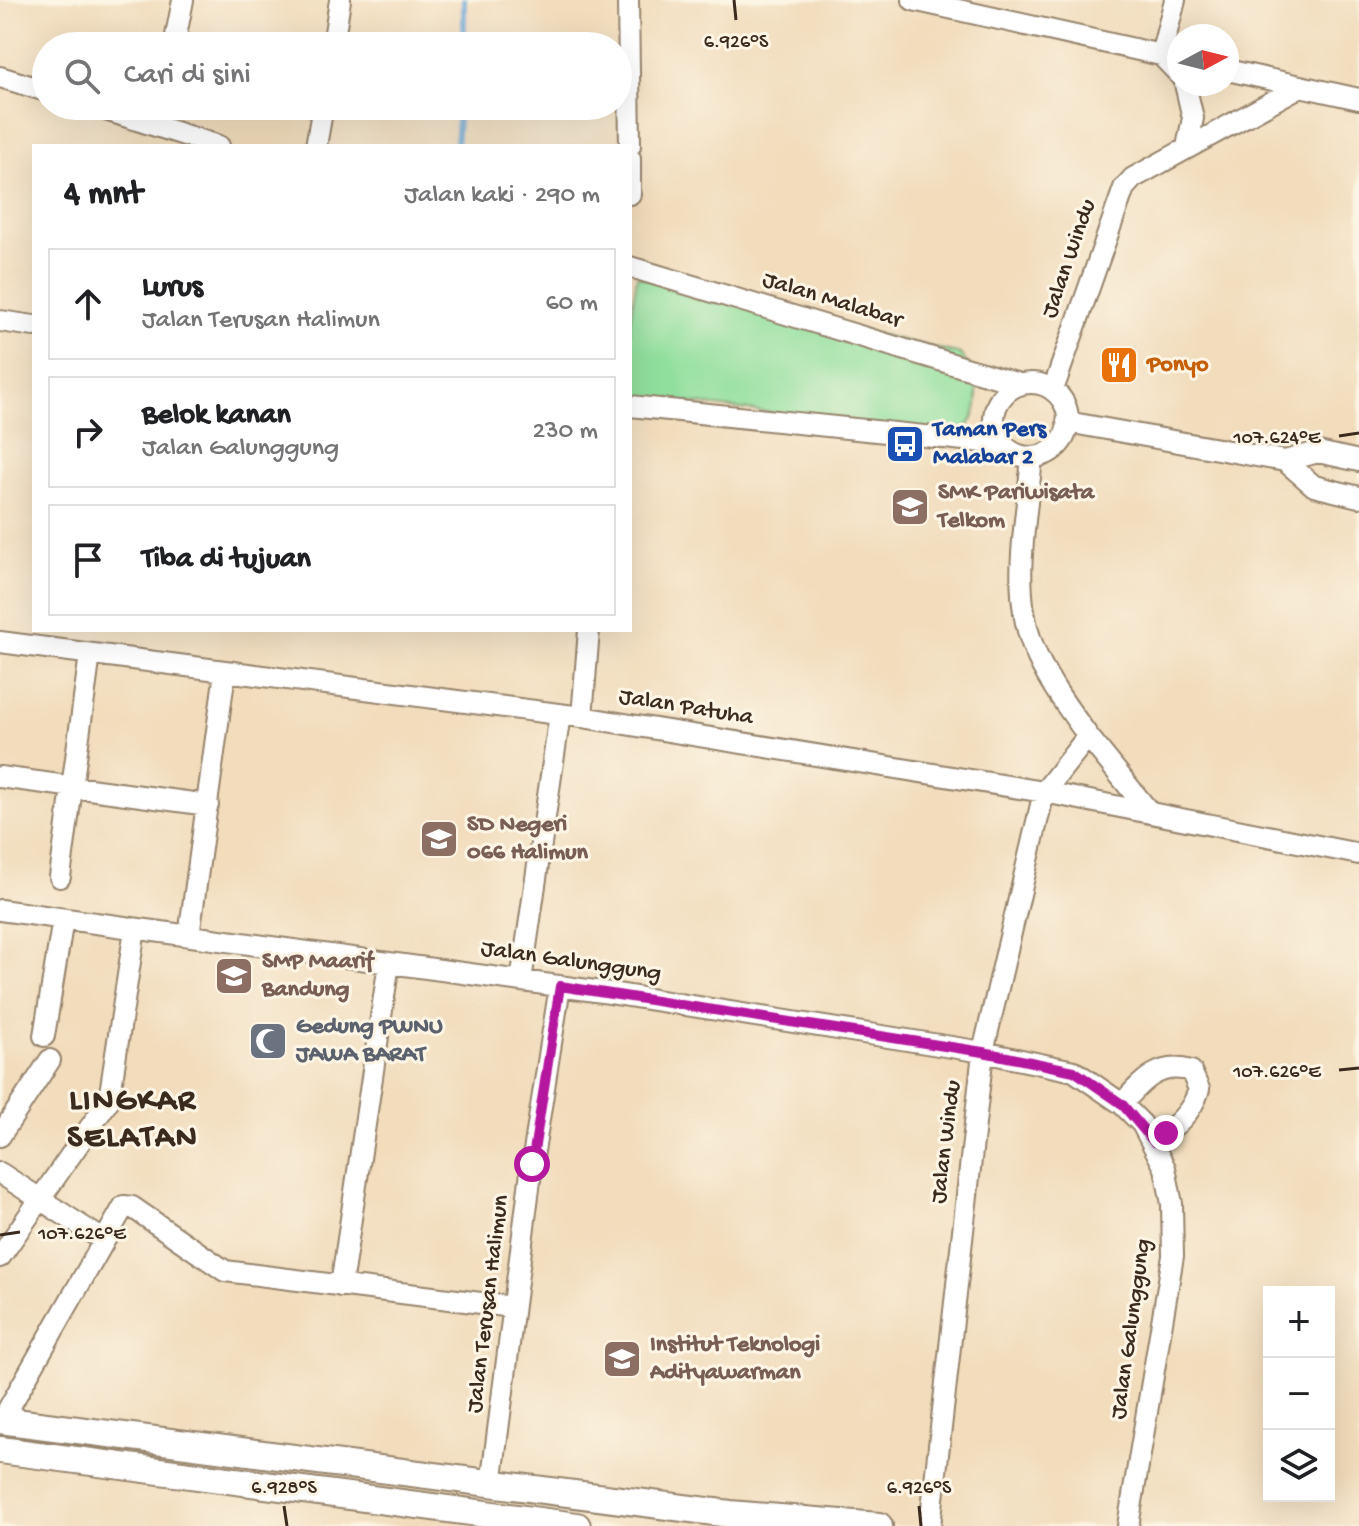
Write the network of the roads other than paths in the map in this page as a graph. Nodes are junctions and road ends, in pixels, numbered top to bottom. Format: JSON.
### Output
{"nodes":[{"id":1,"x":183,"y":0,"type":"edge"},
{"id":2,"x":340,"y":0,"type":"edge"},
{"id":3,"x":628,"y":0,"type":"edge"},
{"id":4,"x":913,"y":0,"type":"edge"},
{"id":5,"x":1175,"y":0,"type":"edge"},
{"id":6,"x":1173,"y":24,"type":"edge"},
{"id":7,"x":177,"y":32,"type":"edge"},
{"id":8,"x":335,"y":32,"type":"edge"},
{"id":9,"x":628,"y":32,"type":"edge"},
{"id":10,"x":1167,"y":56,"type":"edge"},
{"id":11,"x":1239,"y":73,"type":"edge"},
{"id":12,"x":0,"y":77,"type":"edge"},
{"id":13,"x":1301,"y":86,"type":"junction"},
{"id":14,"x":32,"y":87,"type":"edge"},
{"id":15,"x":1188,"y":96,"type":"edge"},
{"id":16,"x":1359,"y":99,"type":"edge"},
{"id":17,"x":136,"y":120,"type":"edge"},
{"id":18,"x":159,"y":120,"type":"edge"},
{"id":19,"x":321,"y":120,"type":"edge"},
{"id":20,"x":630,"y":120,"type":"edge"},
{"id":21,"x":158,"y":127,"type":"junction"},
{"id":22,"x":213,"y":144,"type":"edge"},
{"id":23,"x":316,"y":144,"type":"edge"},
{"id":24,"x":630,"y":144,"type":"edge"},
{"id":25,"x":1187,"y":147,"type":"junction"},
{"id":26,"x":632,"y":268,"type":"edge"},
{"id":27,"x":0,"y":321,"type":"edge"},
{"id":28,"x":32,"y":326,"type":"edge"},
{"id":29,"x":1019,"y":384,"type":"junction"},
{"id":30,"x":1053,"y":390,"type":"junction"},
{"id":31,"x":632,"y":406,"type":"edge"},
{"id":32,"x":1067,"y":422,"type":"junction"},
{"id":33,"x":1003,"y":444,"type":"junction"},
{"id":34,"x":1032,"y":457,"type":"junction"},
{"id":35,"x":1285,"y":461,"type":"junction"},
{"id":36,"x":1359,"y":461,"type":"edge"},
{"id":37,"x":1359,"y":497,"type":"edge"},
{"id":38,"x":589,"y":632,"type":"edge"},
{"id":39,"x":0,"y":642,"type":"edge"},
{"id":40,"x":90,"y":654,"type":"junction"},
{"id":41,"x":225,"y":672,"type":"junction"},
{"id":42,"x":560,"y":714,"type":"junction"},
{"id":43,"x":582,"y":717,"type":"junction"},
{"id":44,"x":1088,"y":736,"type":"junction"},
{"id":45,"x":0,"y":777,"type":"edge"},
{"id":46,"x":72,"y":787,"type":"junction"},
{"id":47,"x":1044,"y":792,"type":"junction"},
{"id":48,"x":208,"y":805,"type":"junction"},
{"id":49,"x":1150,"y":813,"type":"junction"},
{"id":50,"x":1359,"y":854,"type":"edge"},
{"id":51,"x":60,"y":877,"type":"dead end"},
{"id":52,"x":0,"y":910,"type":"edge"},
{"id":53,"x":63,"y":919,"type":"junction"},
{"id":54,"x":135,"y":929,"type":"junction"},
{"id":55,"x":189,"y":936,"type":"junction"},
{"id":56,"x":389,"y":963,"type":"junction"},
{"id":57,"x":521,"y":981,"type":"junction"},
{"id":58,"x":560,"y":986,"type":"junction"},
{"id":59,"x":44,"y":1036,"type":"dead end"},
{"id":60,"x":983,"y":1052,"type":"junction"},
{"id":61,"x":50,"y":1060,"type":"dead end"},
{"id":62,"x":1122,"y":1104,"type":"junction"},
{"id":63,"x":0,"y":1136,"type":"edge"},
{"id":64,"x":1154,"y":1142,"type":"junction"},
{"id":65,"x":0,"y":1173,"type":"edge"},
{"id":66,"x":38,"y":1200,"type":"junction"},
{"id":67,"x":103,"y":1240,"type":"junction"},
{"id":68,"x":0,"y":1257,"type":"edge"},
{"id":69,"x":341,"y":1286,"type":"junction"},
{"id":70,"x":513,"y":1307,"type":"junction"},
{"id":71,"x":1,"y":1420,"type":"edge"},
{"id":72,"x":0,"y":1450,"type":"edge"},
{"id":73,"x":491,"y":1485,"type":"junction"},
{"id":74,"x":730,"y":1514,"type":"junction"},
{"id":75,"x":577,"y":1526,"type":"edge"},
{"id":76,"x":786,"y":1526,"type":"edge"},
{"id":77,"x":879,"y":1526,"type":"edge"},
{"id":78,"x":930,"y":1526,"type":"edge"},
{"id":79,"x":1128,"y":1526,"type":"edge"}],
"edges":[{"from":1,"to":7,"type":"street"},
{"from":2,"to":8,"type":"street"},
{"from":3,"to":9,"type":"street"},
{"from":4,"to":10,"type":"street"},
{"from":5,"to":6,"type":"street"},
{"from":11,"to":13,"type":"street"},
{"from":12,"to":14,"type":"street"},
{"from":13,"to":16,"type":"street"},
{"from":13,"to":25,"type":"street","name":"Jalan Windu"},
{"from":15,"to":25,"type":"street"},
{"from":17,"to":21,"type":"street"},
{"from":18,"to":21,"type":"street"},
{"from":19,"to":23,"type":"street"},
{"from":20,"to":24,"type":"street"},
{"from":21,"to":22,"type":"street"},
{"from":25,"to":30,"type":"street","name":"Jalan Windu"},
{"from":26,"to":29,"type":"street","name":"Jalan Malabar"},
{"from":27,"to":28,"type":"street"},
{"from":29,"to":30,"type":"street"},
{"from":29,"to":33,"type":"street"},
{"from":30,"to":32,"type":"street"},
{"from":31,"to":33,"type":"street"},
{"from":32,"to":34,"type":"street"},
{"from":32,"to":35,"type":"street"},
{"from":33,"to":34,"type":"street"},
{"from":34,"to":44,"type":"street"},
{"from":35,"to":36,"type":"street"},
{"from":35,"to":37,"type":"street"},
{"from":38,"to":43,"type":"street"},
{"from":39,"to":40,"type":"street","name":"Jalan Patuha"},
{"from":40,"to":41,"type":"street","name":"Jalan Patuha"},
{"from":40,"to":46,"type":"street"},
{"from":41,"to":42,"type":"street","name":"Jalan Patuha"},
{"from":41,"to":48,"type":"street"},
{"from":42,"to":43,"type":"street","name":"Jalan Patuha"},
{"from":42,"to":57,"type":"street"},
{"from":43,"to":47,"type":"street","name":"Jalan Patuha"},
{"from":44,"to":47,"type":"street","name":"Jalan Windu"},
{"from":44,"to":49,"type":"street"},
{"from":45,"to":46,"type":"street"},
{"from":46,"to":48,"type":"street"},
{"from":46,"to":51,"type":"street"},
{"from":47,"to":49,"type":"street","name":"Jalan Patuha"},
{"from":47,"to":60,"type":"street","name":"Jalan Windu"},
{"from":48,"to":55,"type":"street"},
{"from":49,"to":50,"type":"street","name":"Jalan Patuha"},
{"from":52,"to":53,"type":"street","name":"Jalan Galunggung"},
{"from":53,"to":54,"type":"street","name":"Jalan Galunggung"},
{"from":53,"to":59,"type":"street"},
{"from":54,"to":55,"type":"street","name":"Jalan Galunggung"},
{"from":54,"to":66,"type":"street"},
{"from":55,"to":56,"type":"street","name":"Jalan Galunggung"},
{"from":56,"to":57,"type":"street","name":"Jalan Galunggung"},
{"from":56,"to":69,"type":"street"},
{"from":57,"to":58,"type":"street","name":"Jalan Galunggung"},
{"from":58,"to":60,"type":"street","name":"Jalan Galunggung"},
{"from":58,"to":70,"type":"street","name":"Jalan Terusan Halimun"},
{"from":60,"to":62,"type":"street","name":"Jalan Galunggung"},
{"from":60,"to":78,"type":"street","name":"Jalan Windu"},
{"from":61,"to":63,"type":"street"},
{"from":62,"to":64,"type":"street","name":"Jalan Galunggung"},
{"from":62,"to":64,"type":"street"},
{"from":64,"to":79,"type":"street","name":"Jalan Galunggung"},
{"from":65,"to":66,"type":"street"},
{"from":66,"to":67,"type":"street"},
{"from":66,"to":68,"type":"street"},
{"from":67,"to":69,"type":"street"},
{"from":67,"to":71,"type":"street"},
{"from":69,"to":70,"type":"street"},
{"from":70,"to":73,"type":"street","name":"Jalan Terusan Halimun"},
{"from":71,"to":73,"type":"main road"},
{"from":72,"to":75,"type":"main road"},
{"from":73,"to":74,"type":"main road"},
{"from":74,"to":76,"type":"main road"},
{"from":74,"to":77,"type":"main road"}]}
